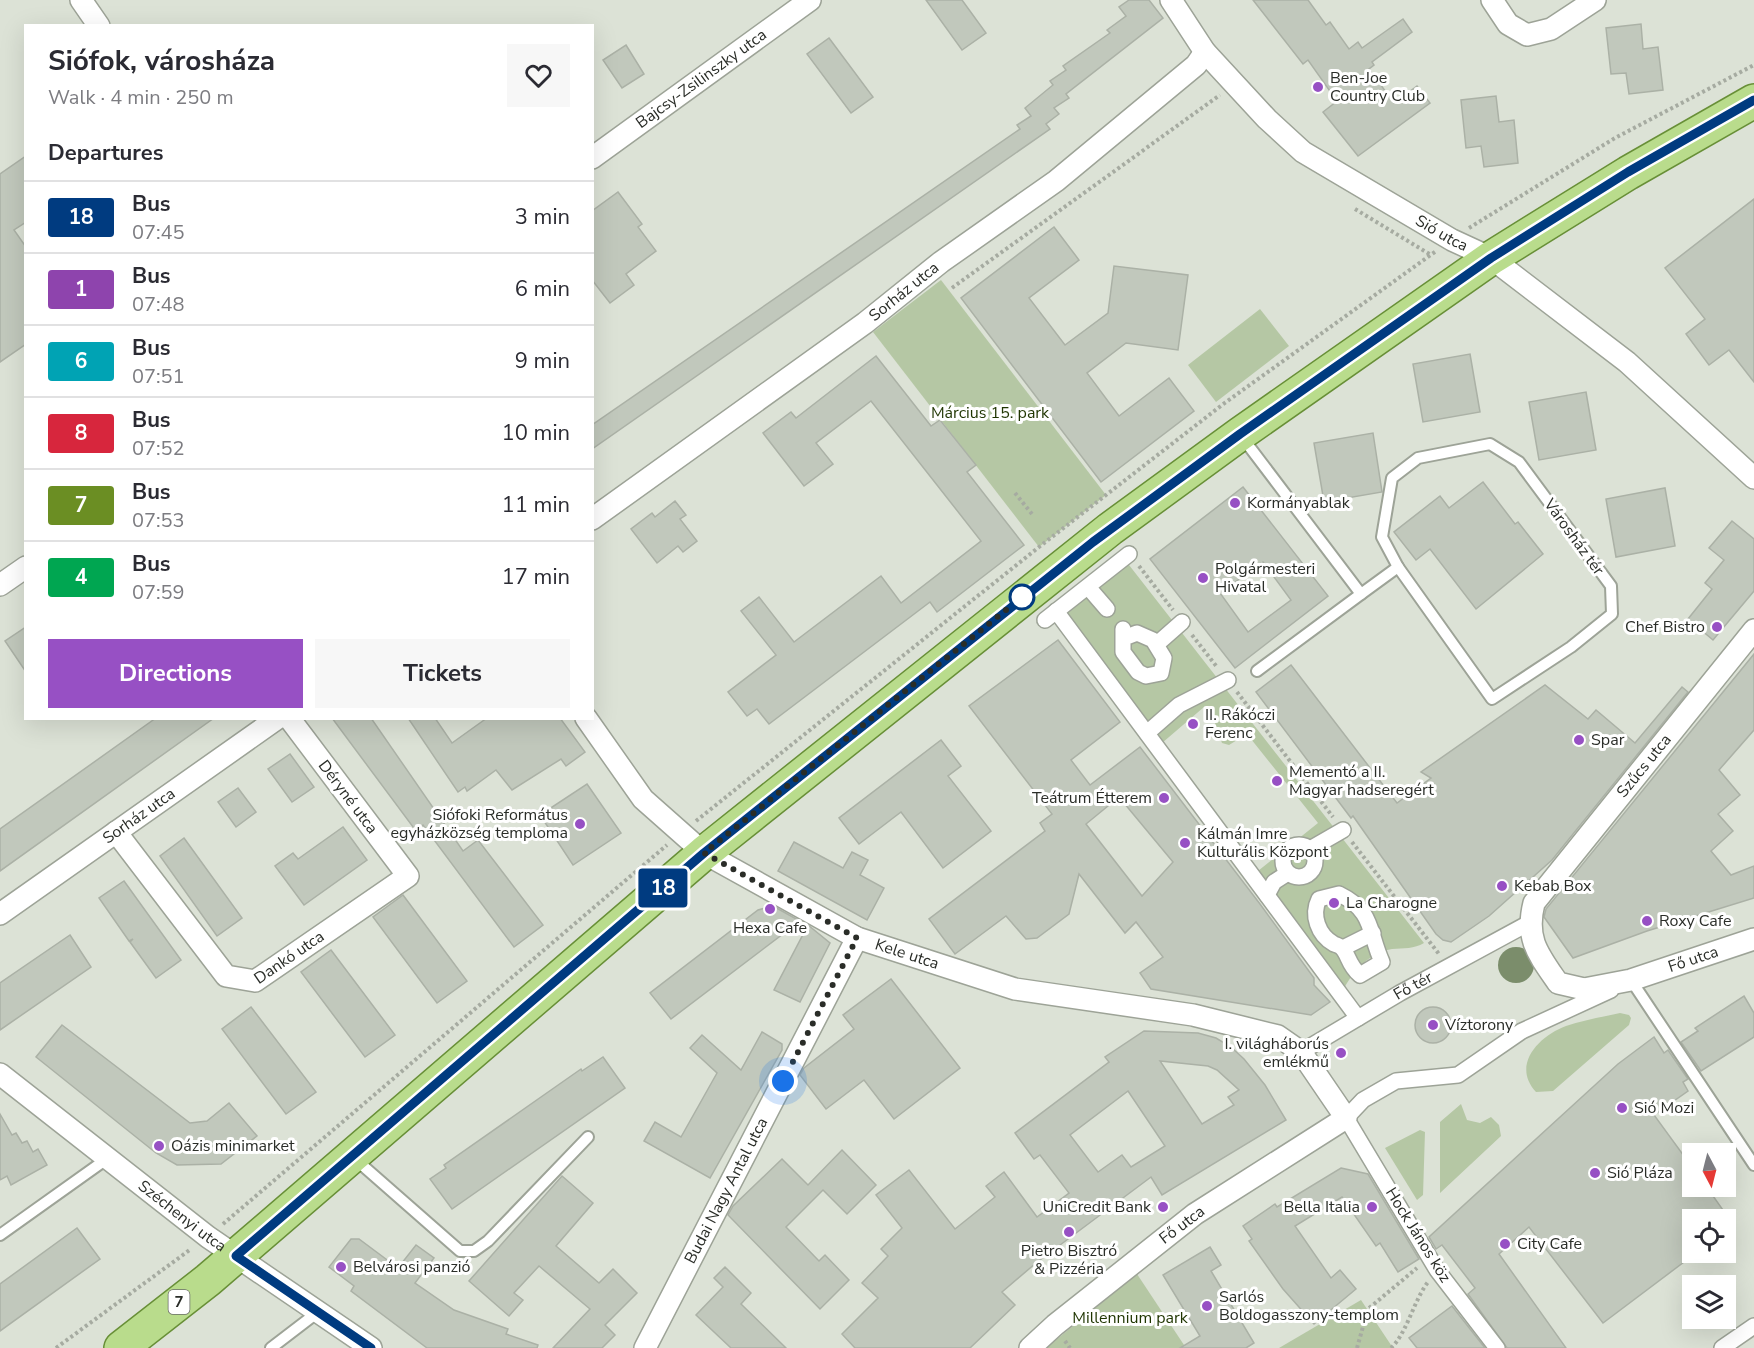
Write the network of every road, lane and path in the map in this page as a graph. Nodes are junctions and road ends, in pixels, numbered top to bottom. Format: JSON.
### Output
{"nodes":[{"id":1,"x":81,"y":0,"type":"edge"},
{"id":2,"x":810,"y":0,"type":"edge"},
{"id":3,"x":1171,"y":0,"type":"edge"},
{"id":4,"x":1492,"y":0,"type":"edge"},
{"id":5,"x":1595,"y":0,"type":"edge"},
{"id":6,"x":98,"y":24,"type":"edge"},
{"id":7,"x":1205,"y":52,"type":"junction"},
{"id":8,"x":1754,"y":65,"type":"edge"},
{"id":9,"x":1228,"y":90,"type":"dead end"},
{"id":10,"x":1754,"y":100,"type":"edge"},
{"id":11,"x":594,"y":157,"type":"edge"},
{"id":12,"x":1347,"y":203,"type":"dead end"},
{"id":13,"x":1452,"y":240,"type":"junction"},
{"id":14,"x":1431,"y":255,"type":"junction"},
{"id":15,"x":1491,"y":258,"type":"junction"},
{"id":16,"x":952,"y":288,"type":"dead end"},
{"id":17,"x":1240,"y":434,"type":"junction"},
{"id":18,"x":1754,"y":478,"type":"edge"},
{"id":19,"x":1015,"y":493,"type":"dead end"},
{"id":20,"x":1099,"y":500,"type":"dead end"},
{"id":21,"x":1032,"y":514,"type":"dead end"},
{"id":22,"x":594,"y":518,"type":"edge"},
{"id":23,"x":1129,"y":554,"type":"joint"},
{"id":24,"x":1398,"y":567,"type":"junction"},
{"id":25,"x":24,"y":568,"type":"edge"},
{"id":26,"x":0,"y":585,"type":"edge"},
{"id":27,"x":1088,"y":587,"type":"junction"},
{"id":28,"x":1361,"y":594,"type":"junction"},
{"id":29,"x":1107,"y":609,"type":"dead end"},
{"id":30,"x":1182,"y":622,"type":"junction"},
{"id":31,"x":1754,"y":630,"type":"edge"},
{"id":32,"x":1157,"y":644,"type":"junction"},
{"id":33,"x":1130,"y":663,"type":"junction"},
{"id":34,"x":1257,"y":671,"type":"dead end"},
{"id":35,"x":1228,"y":680,"type":"junction"},
{"id":36,"x":1109,"y":681,"type":"junction"},
{"id":37,"x":275,"y":720,"type":"edge"},
{"id":38,"x":291,"y":720,"type":"edge"},
{"id":39,"x":587,"y":720,"type":"edge"},
{"id":40,"x":1147,"y":733,"type":"junction"},
{"id":41,"x":1343,"y":830,"type":"junction"},
{"id":42,"x":116,"y":832,"type":"junction"},
{"id":43,"x":1310,"y":849,"type":"junction"},
{"id":44,"x":704,"y":853,"type":"junction"},
{"id":45,"x":1288,"y":873,"type":"junction"},
{"id":46,"x":408,"y":876,"type":"joint"},
{"id":47,"x":1267,"y":895,"type":"junction"},
{"id":48,"x":1532,"y":913,"type":"junction"},
{"id":49,"x":0,"y":914,"type":"edge"},
{"id":50,"x":1316,"y":919,"type":"junction"},
{"id":51,"x":1372,"y":933,"type":"junction"},
{"id":52,"x":1296,"y":934,"type":"junction"},
{"id":53,"x":857,"y":938,"type":"junction"},
{"id":54,"x":1754,"y":939,"type":"edge"},
{"id":55,"x":1343,"y":948,"type":"junction"},
{"id":56,"x":1449,"y":967,"type":"junction"},
{"id":57,"x":1631,"y":980,"type":"junction"},
{"id":58,"x":1358,"y":1018,"type":"junction"},
{"id":59,"x":1300,"y":1052,"type":"junction"},
{"id":60,"x":0,"y":1074,"type":"edge"},
{"id":61,"x":1346,"y":1118,"type":"junction"},
{"id":62,"x":588,"y":1137,"type":"dead end"},
{"id":63,"x":351,"y":1156,"type":"junction"},
{"id":64,"x":108,"y":1158,"type":"junction"},
{"id":65,"x":1754,"y":1166,"type":"edge"},
{"id":66,"x":0,"y":1235,"type":"edge"},
{"id":67,"x":208,"y":1237,"type":"junction"},
{"id":68,"x":236,"y":1256,"type":"junction"},
{"id":69,"x":1433,"y":1264,"type":"junction"},
{"id":70,"x":318,"y":1312,"type":"junction"},
{"id":71,"x":1754,"y":1326,"type":"edge"},
{"id":72,"x":56,"y":1348,"type":"edge"},
{"id":73,"x":121,"y":1348,"type":"edge"},
{"id":74,"x":271,"y":1348,"type":"edge"},
{"id":75,"x":371,"y":1348,"type":"edge"},
{"id":76,"x":645,"y":1348,"type":"edge"},
{"id":77,"x":1030,"y":1348,"type":"edge"},
{"id":78,"x":1358,"y":1348,"type":"edge"},
{"id":79,"x":1391,"y":1348,"type":"edge"},
{"id":80,"x":1497,"y":1348,"type":"edge"},
{"id":81,"x":1722,"y":1348,"type":"edge"}],
"edges":[{"from":1,"to":6,"type":"street"},
{"from":2,"to":11,"type":"street","name":"Bajcsy-Zsilinszky utca"},
{"from":3,"to":7,"type":"street","name":"Sió utca"},
{"from":4,"to":5,"type":"street"},
{"from":7,"to":13,"type":"street","name":"Sió utca"},
{"from":7,"to":22,"type":"street","name":"Sorház utca"},
{"from":8,"to":13,"type":"path"},
{"from":9,"to":16,"type":"path"},
{"from":10,"to":15,"type":"main road","number":"7"},
{"from":12,"to":14,"type":"path"},
{"from":13,"to":14,"type":"path"},
{"from":13,"to":15,"type":"street","name":"Sió utca"},
{"from":14,"to":20,"type":"path"},
{"from":15,"to":17,"type":"main road","number":"7"},
{"from":15,"to":18,"type":"street","name":"Sió utca"},
{"from":17,"to":28,"type":"lane"},
{"from":17,"to":44,"type":"main road","number":"7"},
{"from":19,"to":21,"type":"path"},
{"from":23,"to":27,"type":"street"},
{"from":23,"to":30,"type":"path"},
{"from":24,"to":24,"type":"lane","name":"Városház tér"},
{"from":24,"to":28,"type":"lane"},
{"from":25,"to":26,"type":"street"},
{"from":27,"to":29,"type":"street"},
{"from":27,"to":36,"type":"street"},
{"from":28,"to":34,"type":"lane"},
{"from":30,"to":32,"type":"street"},
{"from":30,"to":35,"type":"path"},
{"from":31,"to":48,"type":"street","name":"Szűcs utca"},
{"from":32,"to":33,"type":"street"},
{"from":32,"to":33,"type":"street"},
{"from":33,"to":36,"type":"street"},
{"from":35,"to":40,"type":"street"},
{"from":35,"to":41,"type":"path"},
{"from":36,"to":40,"type":"street"},
{"from":37,"to":42,"type":"street","name":"Sorház utca"},
{"from":38,"to":46,"type":"street","name":"Déryné utca"},
{"from":39,"to":44,"type":"street","name":"Kele utca"},
{"from":40,"to":47,"type":"street"},
{"from":41,"to":43,"type":"street"},
{"from":41,"to":56,"type":"path"},
{"from":42,"to":46,"type":"street","name":"Dankó utca"},
{"from":42,"to":49,"type":"street","name":"Sorház utca"},
{"from":43,"to":45,"type":"street"},
{"from":43,"to":45,"type":"street"},
{"from":44,"to":53,"type":"street","name":"Kele utca"},
{"from":44,"to":63,"type":"main road","number":"7"},
{"from":45,"to":47,"type":"street"},
{"from":47,"to":52,"type":"street"},
{"from":48,"to":56,"type":"street","name":"Fő tér"},
{"from":48,"to":57,"type":"street"},
{"from":50,"to":51,"type":"street"},
{"from":50,"to":52,"type":"street"},
{"from":50,"to":55,"type":"street"},
{"from":51,"to":55,"type":"street"},
{"from":51,"to":55,"type":"street"},
{"from":52,"to":58,"type":"street"},
{"from":53,"to":59,"type":"street","name":"Kele utca"},
{"from":53,"to":76,"type":"street","name":"Budai Nagy Antal utca"},
{"from":54,"to":57,"type":"street","name":"Fő utca"},
{"from":56,"to":58,"type":"street","name":"Fő tér"},
{"from":57,"to":61,"type":"street"},
{"from":57,"to":65,"type":"lane"},
{"from":58,"to":59,"type":"street","name":"Fő tér"},
{"from":59,"to":61,"type":"street"},
{"from":60,"to":64,"type":"street","name":"Széchenyi utca"},
{"from":61,"to":69,"type":"street","name":"Hock János köz"},
{"from":61,"to":77,"type":"street","name":"Fő utca"},
{"from":62,"to":63,"type":"lane"},
{"from":63,"to":68,"type":"main road","number":"7"},
{"from":64,"to":66,"type":"lane"},
{"from":64,"to":67,"type":"street","name":"Széchenyi utca"},
{"from":67,"to":68,"type":"street","name":"Széchenyi utca"},
{"from":67,"to":72,"type":"path"},
{"from":68,"to":70,"type":"street","name":"Széchenyi utca"},
{"from":68,"to":73,"type":"main road","number":"7"},
{"from":69,"to":78,"type":"path"},
{"from":69,"to":79,"type":"path"},
{"from":69,"to":80,"type":"street","name":"Hock János köz"},
{"from":70,"to":74,"type":"lane"},
{"from":70,"to":75,"type":"street","name":"Széchenyi utca"},
{"from":71,"to":81,"type":"street"}]}
